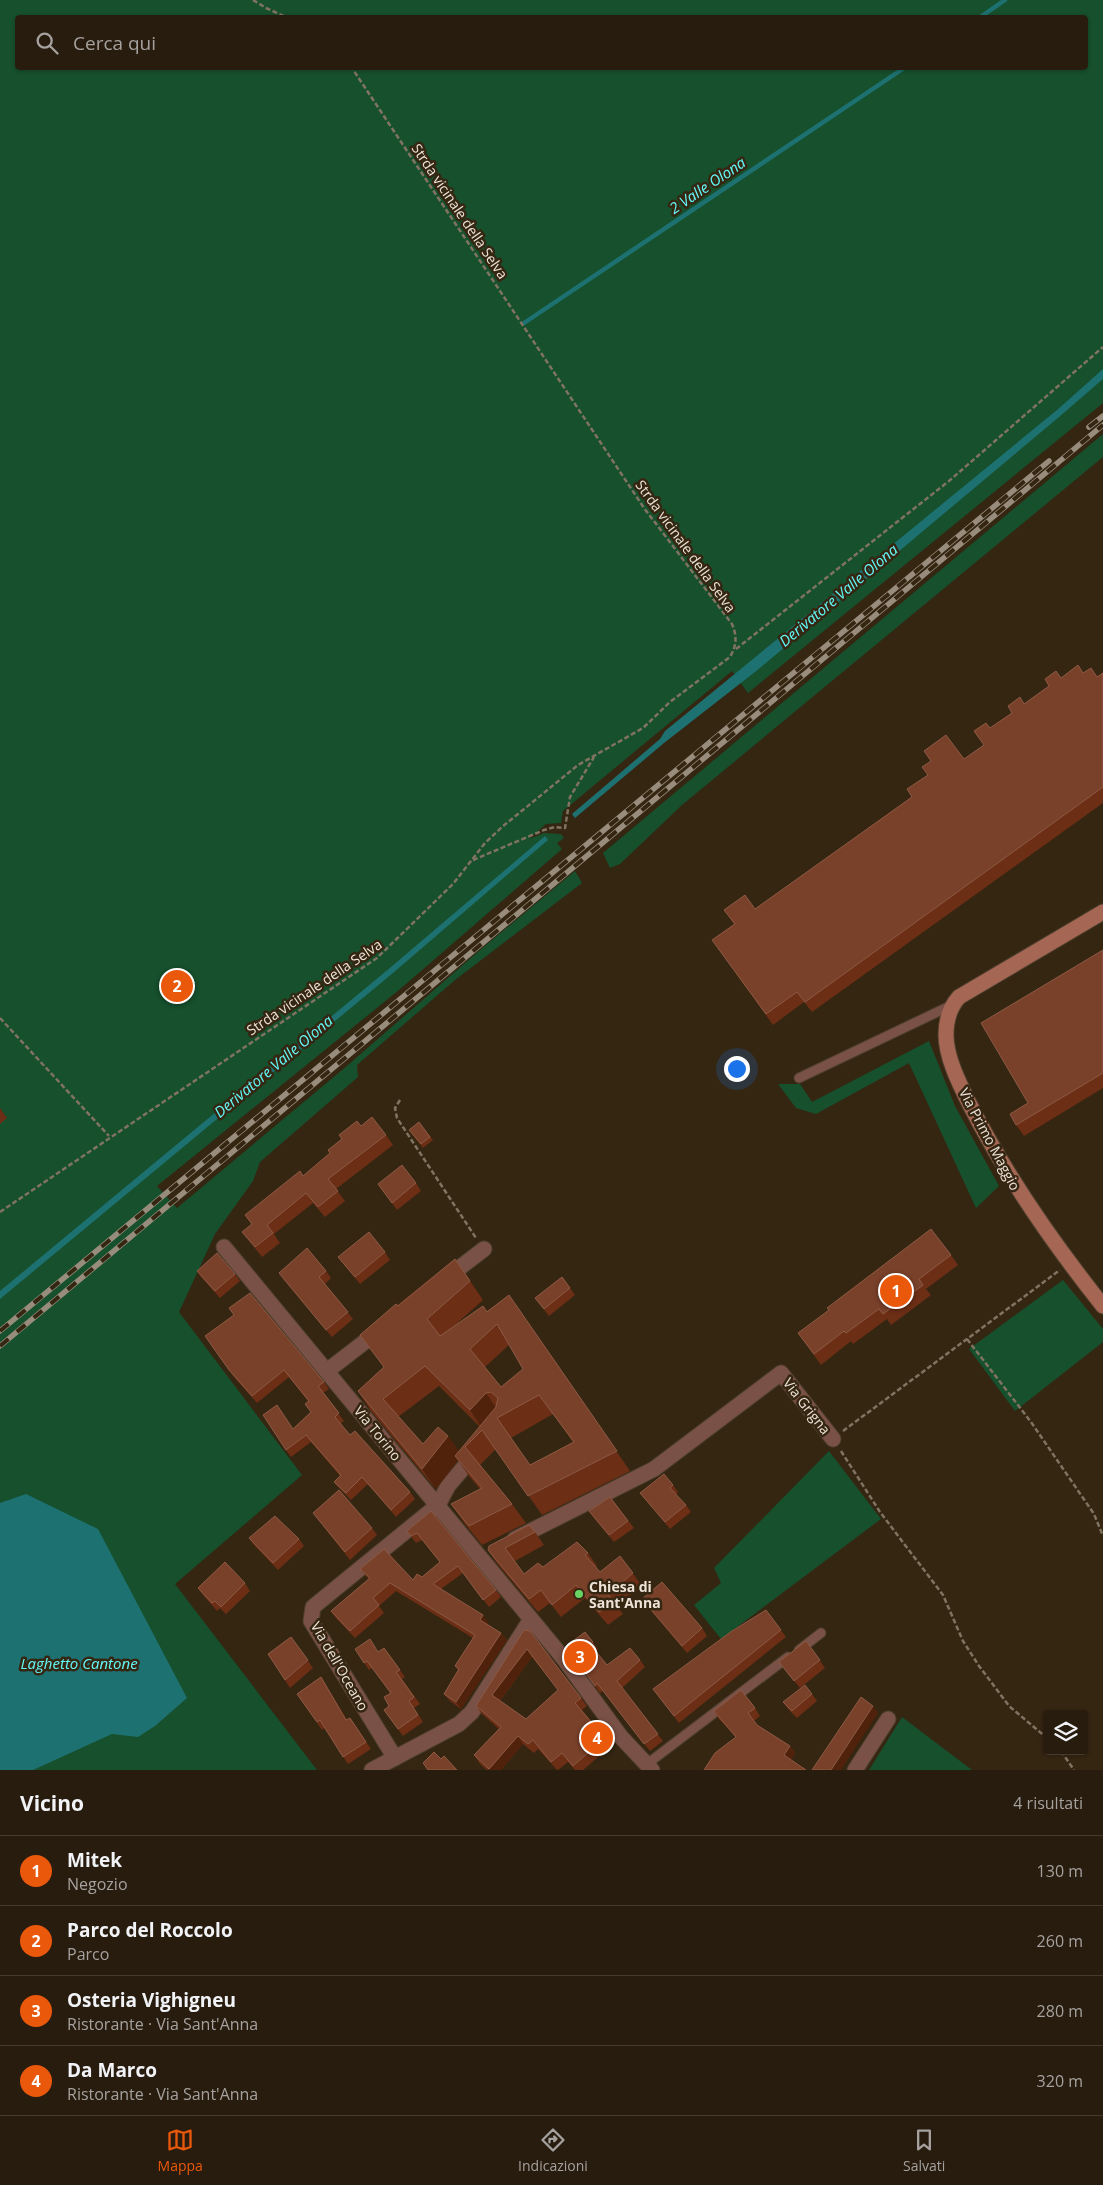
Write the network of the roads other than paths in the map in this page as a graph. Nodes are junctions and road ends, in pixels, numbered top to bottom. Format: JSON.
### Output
{"nodes":[{"id":1,"x":1103,"y":912,"type":"edge"},
{"id":2,"x":952,"y":1005,"type":"junction"},
{"id":3,"x":799,"y":1078,"type":"dead end"},
{"id":4,"x":224,"y":1247,"type":"dead end"},
{"id":5,"x":484,"y":1249,"type":"road end"},
{"id":6,"x":437,"y":1286,"type":"edge"},
{"id":7,"x":1103,"y":1306,"type":"edge"},
{"id":8,"x":390,"y":1322,"type":"edge"},
{"id":9,"x":328,"y":1371,"type":"junction"},
{"id":10,"x":832,"y":1439,"type":"road end"},
{"id":11,"x":485,"y":1442,"type":"edge"},
{"id":12,"x":438,"y":1505,"type":"junction"},
{"id":13,"x":480,"y":1557,"type":"junction"},
{"id":14,"x":532,"y":1619,"type":"junction"},
{"id":15,"x":820,"y":1633,"type":"dead end"},
{"id":16,"x":888,"y":1720,"type":"dead end"},
{"id":17,"x":395,"y":1758,"type":"junction"},
{"id":18,"x":649,"y":1767,"type":"edge"},
{"id":19,"x":372,"y":1770,"type":"edge"},
{"id":20,"x":854,"y":1770,"type":"edge"}],
"edges":[{"from":1,"to":2,"type":"street"},
{"from":2,"to":3,"type":"lane"},
{"from":2,"to":7,"type":"street","name":"Via Primo Maggio"},
{"from":4,"to":9,"type":"street","name":"Via Torino"},
{"from":5,"to":6,"type":"street"},
{"from":8,"to":9,"type":"street"},
{"from":9,"to":12,"type":"street","name":"Via Torino"},
{"from":10,"to":13,"type":"street","name":"Via Grigna"},
{"from":11,"to":12,"type":"street"},
{"from":12,"to":13,"type":"street","name":"Via Torino"},
{"from":12,"to":17,"type":"street","name":"Via dell'Oceano"},
{"from":13,"to":14,"type":"street","name":"Via Torino"},
{"from":14,"to":17,"type":"street"},
{"from":14,"to":18,"type":"street","name":"Via Torino"},
{"from":15,"to":18,"type":"lane"},
{"from":16,"to":20,"type":"street"},
{"from":17,"to":19,"type":"street"}]}
